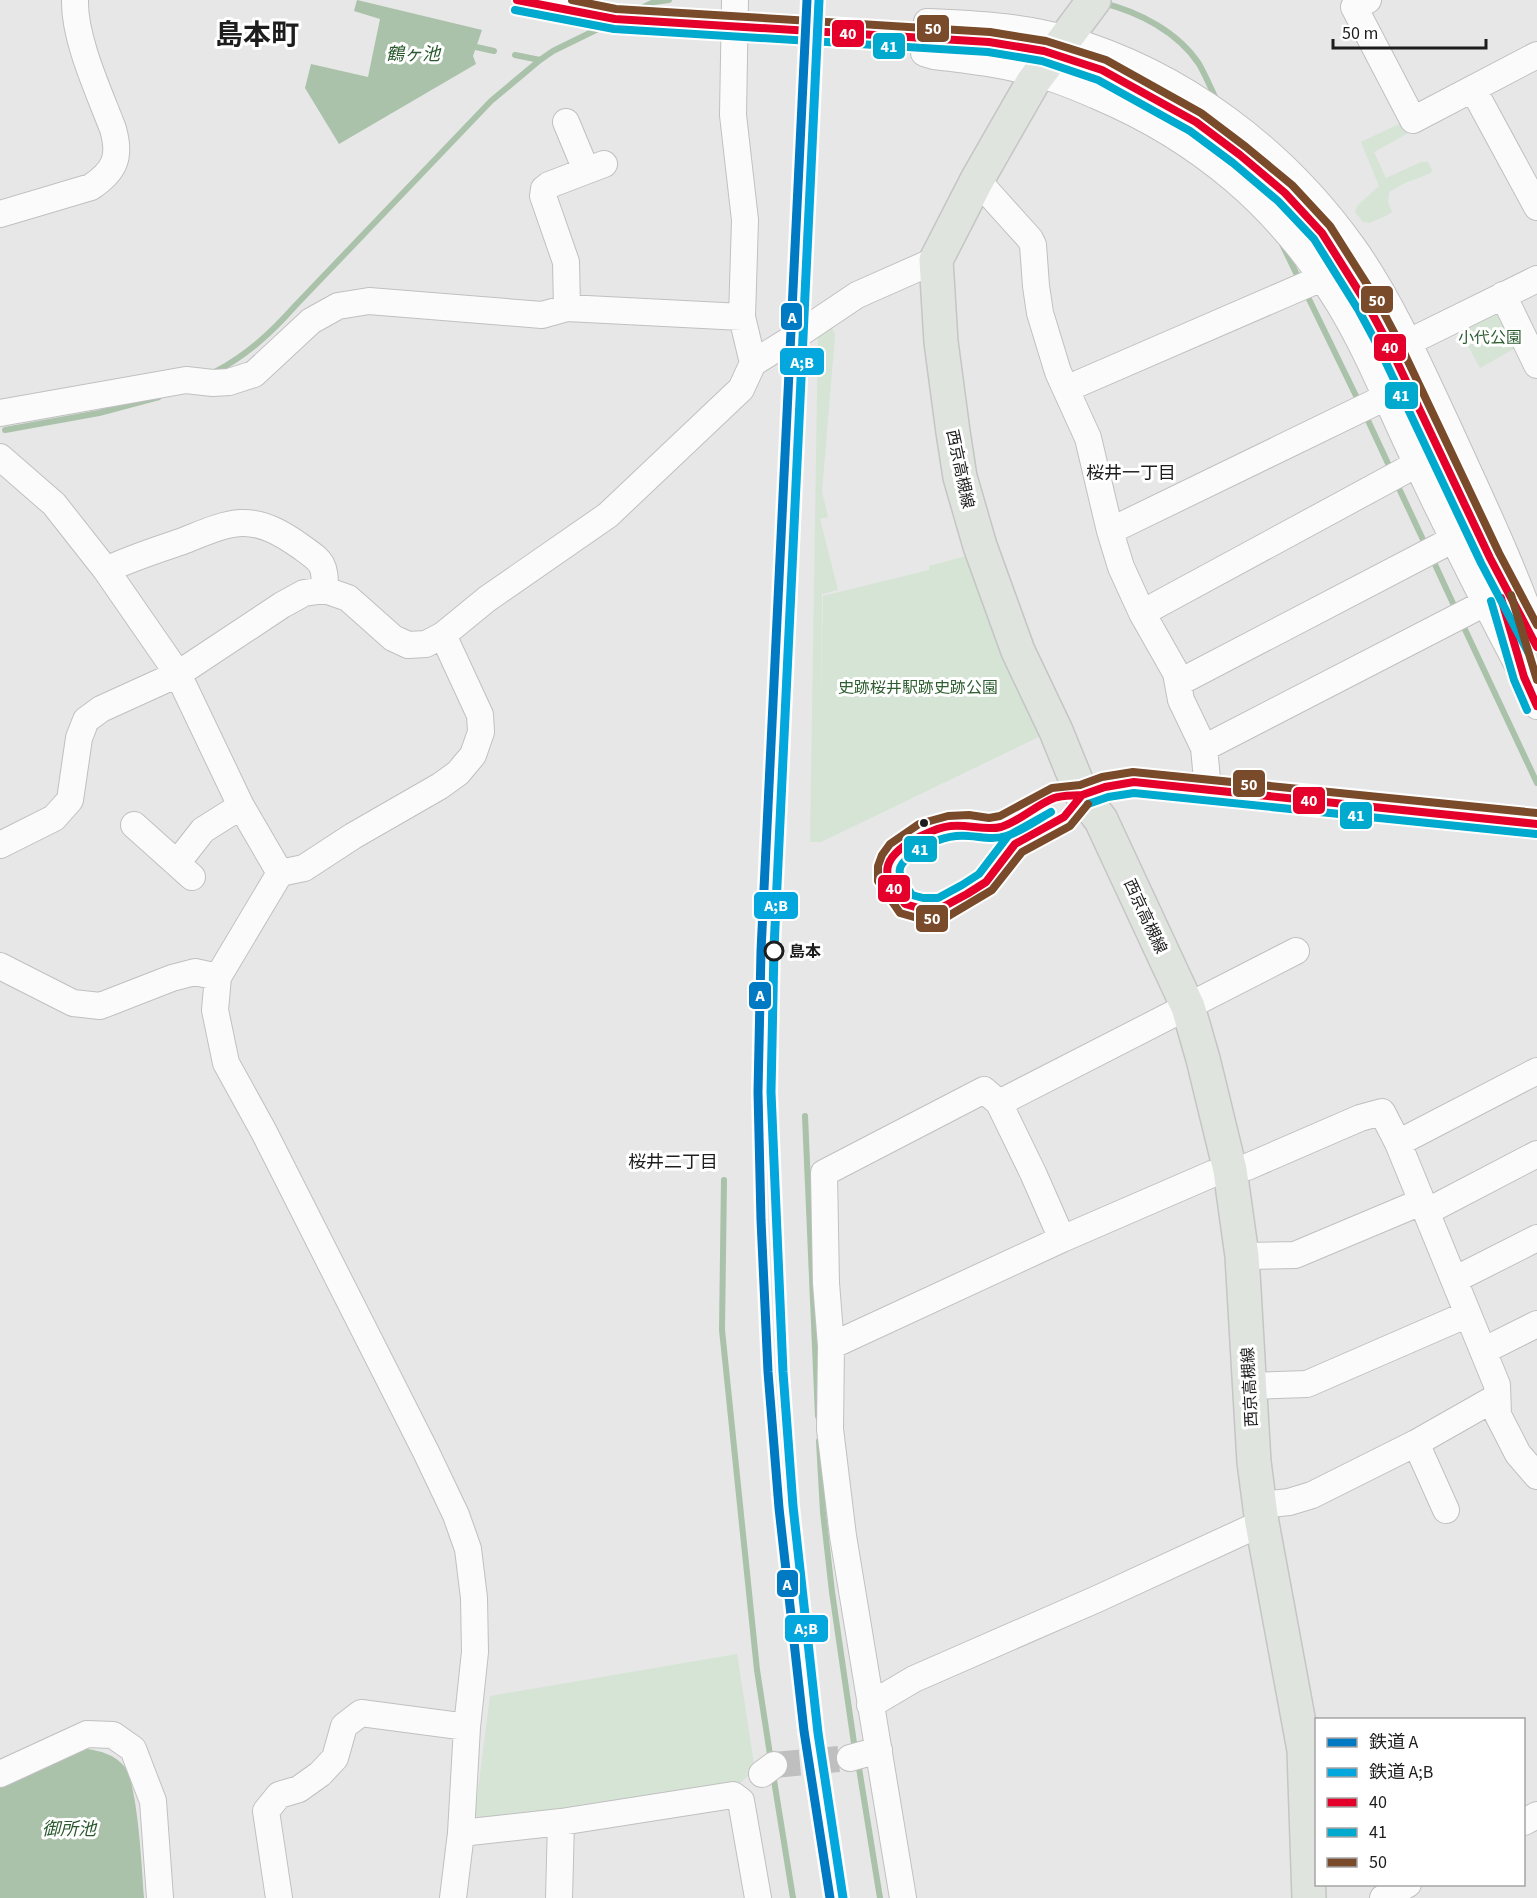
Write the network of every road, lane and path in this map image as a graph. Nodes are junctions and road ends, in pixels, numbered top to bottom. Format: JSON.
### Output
{"nodes":[{"id":1,"x":75,"y":0,"type":"edge"},
{"id":2,"x":735,"y":0,"type":"edge"},
{"id":3,"x":1368,"y":0,"type":"edge"},
{"id":4,"x":522,"y":1,"type":"edge"},
{"id":5,"x":1089,"y":6,"type":"edge"},
{"id":6,"x":1065,"y":39,"type":"junction"},
{"id":7,"x":1537,"y":55,"type":"edge"},
{"id":8,"x":1039,"y":74,"type":"junction"},
{"id":9,"x":1473,"y":89,"type":"junction"},
{"id":10,"x":566,"y":122,"type":"dead end"},
{"id":11,"x":977,"y":180,"type":"junction"},
{"id":12,"x":1537,"y":207,"type":"edge"},
{"id":13,"x":0,"y":214,"type":"edge"},
{"id":14,"x":936,"y":260,"type":"junction"},
{"id":15,"x":1322,"y":278,"type":"junction"},
{"id":16,"x":1537,"y":279,"type":"edge"},
{"id":17,"x":1503,"y":296,"type":"junction"},
{"id":18,"x":567,"y":308,"type":"junction"},
{"id":19,"x":742,"y":317,"type":"junction"},
{"id":20,"x":1409,"y":342,"type":"junction"},
{"id":21,"x":753,"y":363,"type":"junction"},
{"id":22,"x":1537,"y":365,"type":"edge"},
{"id":23,"x":1066,"y":389,"type":"junction"},
{"id":24,"x":1386,"y":397,"type":"junction"},
{"id":25,"x":0,"y":413,"type":"edge"},
{"id":26,"x":0,"y":457,"type":"edge"},
{"id":27,"x":1417,"y":464,"type":"junction"},
{"id":28,"x":1110,"y":531,"type":"junction"},
{"id":29,"x":1454,"y":539,"type":"junction"},
{"id":30,"x":1490,"y":558,"type":"junction"},
{"id":31,"x":106,"y":570,"type":"junction"},
{"id":32,"x":1528,"y":578,"type":"edge"},
{"id":33,"x":326,"y":590,"type":"junction"},
{"id":34,"x":1485,"y":603,"type":"junction"},
{"id":35,"x":1142,"y":613,"type":"junction"},
{"id":36,"x":443,"y":635,"type":"junction"},
{"id":37,"x":1537,"y":635,"type":"edge"},
{"id":38,"x":1537,"y":647,"type":"edge"},
{"id":39,"x":178,"y":674,"type":"junction"},
{"id":40,"x":1524,"y":677,"type":"junction"},
{"id":41,"x":1178,"y":683,"type":"junction"},
{"id":42,"x":1537,"y":706,"type":"edge"},
{"id":43,"x":1203,"y":748,"type":"junction"},
{"id":44,"x":1208,"y":789,"type":"junction"},
{"id":45,"x":1082,"y":795,"type":"junction"},
{"id":46,"x":241,"y":806,"type":"junction"},
{"id":47,"x":1537,"y":824,"type":"edge"},
{"id":48,"x":134,"y":825,"type":"dead end"},
{"id":49,"x":0,"y":845,"type":"edge"},
{"id":50,"x":280,"y":873,"type":"junction"},
{"id":51,"x":1296,"y":951,"type":"dead end"},
{"id":52,"x":0,"y":966,"type":"edge"},
{"id":53,"x":218,"y":977,"type":"junction"},
{"id":54,"x":1188,"y":1007,"type":"junction"},
{"id":55,"x":1537,"y":1071,"type":"edge"},
{"id":56,"x":999,"y":1103,"type":"junction"},
{"id":57,"x":1398,"y":1143,"type":"junction"},
{"id":58,"x":1537,"y":1154,"type":"edge"},
{"id":59,"x":1230,"y":1170,"type":"junction"},
{"id":60,"x":1424,"y":1207,"type":"junction"},
{"id":61,"x":1537,"y":1238,"type":"edge"},
{"id":62,"x":1062,"y":1239,"type":"junction"},
{"id":63,"x":1242,"y":1256,"type":"junction"},
{"id":64,"x":1454,"y":1280,"type":"junction"},
{"id":65,"x":1468,"y":1314,"type":"junction"},
{"id":66,"x":1537,"y":1324,"type":"edge"},
{"id":67,"x":831,"y":1346,"type":"junction"},
{"id":68,"x":1484,"y":1351,"type":"junction"},
{"id":69,"x":1249,"y":1386,"type":"junction"},
{"id":70,"x":1497,"y":1397,"type":"junction"},
{"id":71,"x":1416,"y":1443,"type":"junction"},
{"id":72,"x":1528,"y":1449,"type":"edge"},
{"id":73,"x":1537,"y":1476,"type":"edge"},
{"id":74,"x":1446,"y":1510,"type":"dead end"},
{"id":75,"x":1261,"y":1514,"type":"junction"},
{"id":76,"x":870,"y":1705,"type":"junction"},
{"id":77,"x":467,"y":1727,"type":"junction"},
{"id":78,"x":879,"y":1750,"type":"junction"},
{"id":79,"x":850,"y":1758,"type":"tunnel mouth"},
{"id":80,"x":0,"y":1774,"type":"edge"},
{"id":81,"x":561,"y":1822,"type":"junction"},
{"id":82,"x":461,"y":1833,"type":"junction"},
{"id":83,"x":1404,"y":1886,"type":"edge"},
{"id":84,"x":160,"y":1898,"type":"edge"},
{"id":85,"x":279,"y":1898,"type":"edge"},
{"id":86,"x":453,"y":1898,"type":"edge"},
{"id":87,"x":559,"y":1898,"type":"edge"},
{"id":88,"x":758,"y":1898,"type":"edge"},
{"id":89,"x":903,"y":1898,"type":"edge"},
{"id":90,"x":1309,"y":1898,"type":"edge"},
{"id":91,"x":1383,"y":1898,"type":"edge"}],
"edges":[{"from":1,"to":13,"type":"street"},
{"from":2,"to":19,"type":"street"},
{"from":3,"to":9,"type":"street"},
{"from":4,"to":30,"type":"street","bridge":true},
{"from":5,"to":6,"type":"main road"},
{"from":6,"to":8,"type":"main road"},
{"from":6,"to":8,"type":"street"},
{"from":6,"to":20,"type":"street"},
{"from":7,"to":9,"type":"street"},
{"from":8,"to":11,"type":"main road"},
{"from":8,"to":15,"type":"street"},
{"from":9,"to":12,"type":"street"},
{"from":10,"to":18,"type":"street"},
{"from":11,"to":14,"type":"main road"},
{"from":11,"to":23,"type":"street"},
{"from":14,"to":21,"type":"street"},
{"from":14,"to":45,"type":"main road","name":"西京高槻線"},
{"from":15,"to":23,"type":"street"},
{"from":15,"to":24,"type":"street"},
{"from":16,"to":17,"type":"street"},
{"from":17,"to":20,"type":"street"},
{"from":17,"to":22,"type":"street"},
{"from":18,"to":19,"type":"street"},
{"from":18,"to":25,"type":"street"},
{"from":19,"to":21,"type":"street"},
{"from":20,"to":32,"type":"street"},
{"from":21,"to":36,"type":"street"},
{"from":23,"to":28,"type":"street"},
{"from":24,"to":27,"type":"street"},
{"from":24,"to":28,"type":"street"},
{"from":26,"to":31,"type":"street"},
{"from":27,"to":29,"type":"street"},
{"from":27,"to":35,"type":"street"},
{"from":28,"to":35,"type":"street"},
{"from":29,"to":34,"type":"street"},
{"from":29,"to":41,"type":"street"},
{"from":30,"to":38,"type":"street"},
{"from":30,"to":40,"type":"street"},
{"from":31,"to":33,"type":"street"},
{"from":31,"to":39,"type":"street"},
{"from":32,"to":37,"type":"street"},
{"from":33,"to":36,"type":"street"},
{"from":33,"to":39,"type":"street"},
{"from":34,"to":40,"type":"street"},
{"from":34,"to":43,"type":"street"},
{"from":35,"to":41,"type":"street"},
{"from":36,"to":50,"type":"street"},
{"from":39,"to":46,"type":"street"},
{"from":39,"to":49,"type":"street"},
{"from":40,"to":42,"type":"street"},
{"from":41,"to":43,"type":"street"},
{"from":43,"to":44,"type":"street"},
{"from":44,"to":45,"type":"street"},
{"from":44,"to":47,"type":"street"},
{"from":45,"to":54,"type":"main road","name":"西京高槻線"},
{"from":46,"to":48,"type":"street"},
{"from":46,"to":50,"type":"street"},
{"from":50,"to":53,"type":"street"},
{"from":51,"to":54,"type":"street"},
{"from":52,"to":53,"type":"street"},
{"from":53,"to":77,"type":"street"},
{"from":54,"to":56,"type":"street"},
{"from":54,"to":59,"type":"main road","name":"西京高槻線"},
{"from":55,"to":57,"type":"street"},
{"from":56,"to":62,"type":"street"},
{"from":56,"to":67,"type":"street"},
{"from":57,"to":59,"type":"street"},
{"from":57,"to":60,"type":"street"},
{"from":58,"to":60,"type":"street"},
{"from":59,"to":62,"type":"street"},
{"from":59,"to":63,"type":"main road","name":"西京高槻線"},
{"from":60,"to":63,"type":"street"},
{"from":60,"to":64,"type":"street"},
{"from":61,"to":64,"type":"street"},
{"from":62,"to":67,"type":"street"},
{"from":63,"to":69,"type":"main road","name":"西京高槻線"},
{"from":64,"to":65,"type":"street"},
{"from":65,"to":68,"type":"street"},
{"from":65,"to":69,"type":"street"},
{"from":66,"to":68,"type":"street"},
{"from":67,"to":76,"type":"street"},
{"from":68,"to":70,"type":"street"},
{"from":69,"to":75,"type":"main road","name":"西京高槻線"},
{"from":70,"to":71,"type":"street"},
{"from":70,"to":72,"type":"street"},
{"from":71,"to":74,"type":"street"},
{"from":71,"to":75,"type":"street"},
{"from":72,"to":73,"type":"street"},
{"from":75,"to":76,"type":"street"},
{"from":75,"to":90,"type":"main road","name":"西京高槻線"},
{"from":76,"to":78,"type":"street"},
{"from":77,"to":82,"type":"street"},
{"from":77,"to":85,"type":"street"},
{"from":78,"to":79,"type":"street"},
{"from":78,"to":89,"type":"street"},
{"from":80,"to":84,"type":"street"},
{"from":81,"to":82,"type":"street"},
{"from":81,"to":87,"type":"street"},
{"from":81,"to":88,"type":"street"},
{"from":82,"to":86,"type":"street"},
{"from":83,"to":91,"type":"street"}]}
